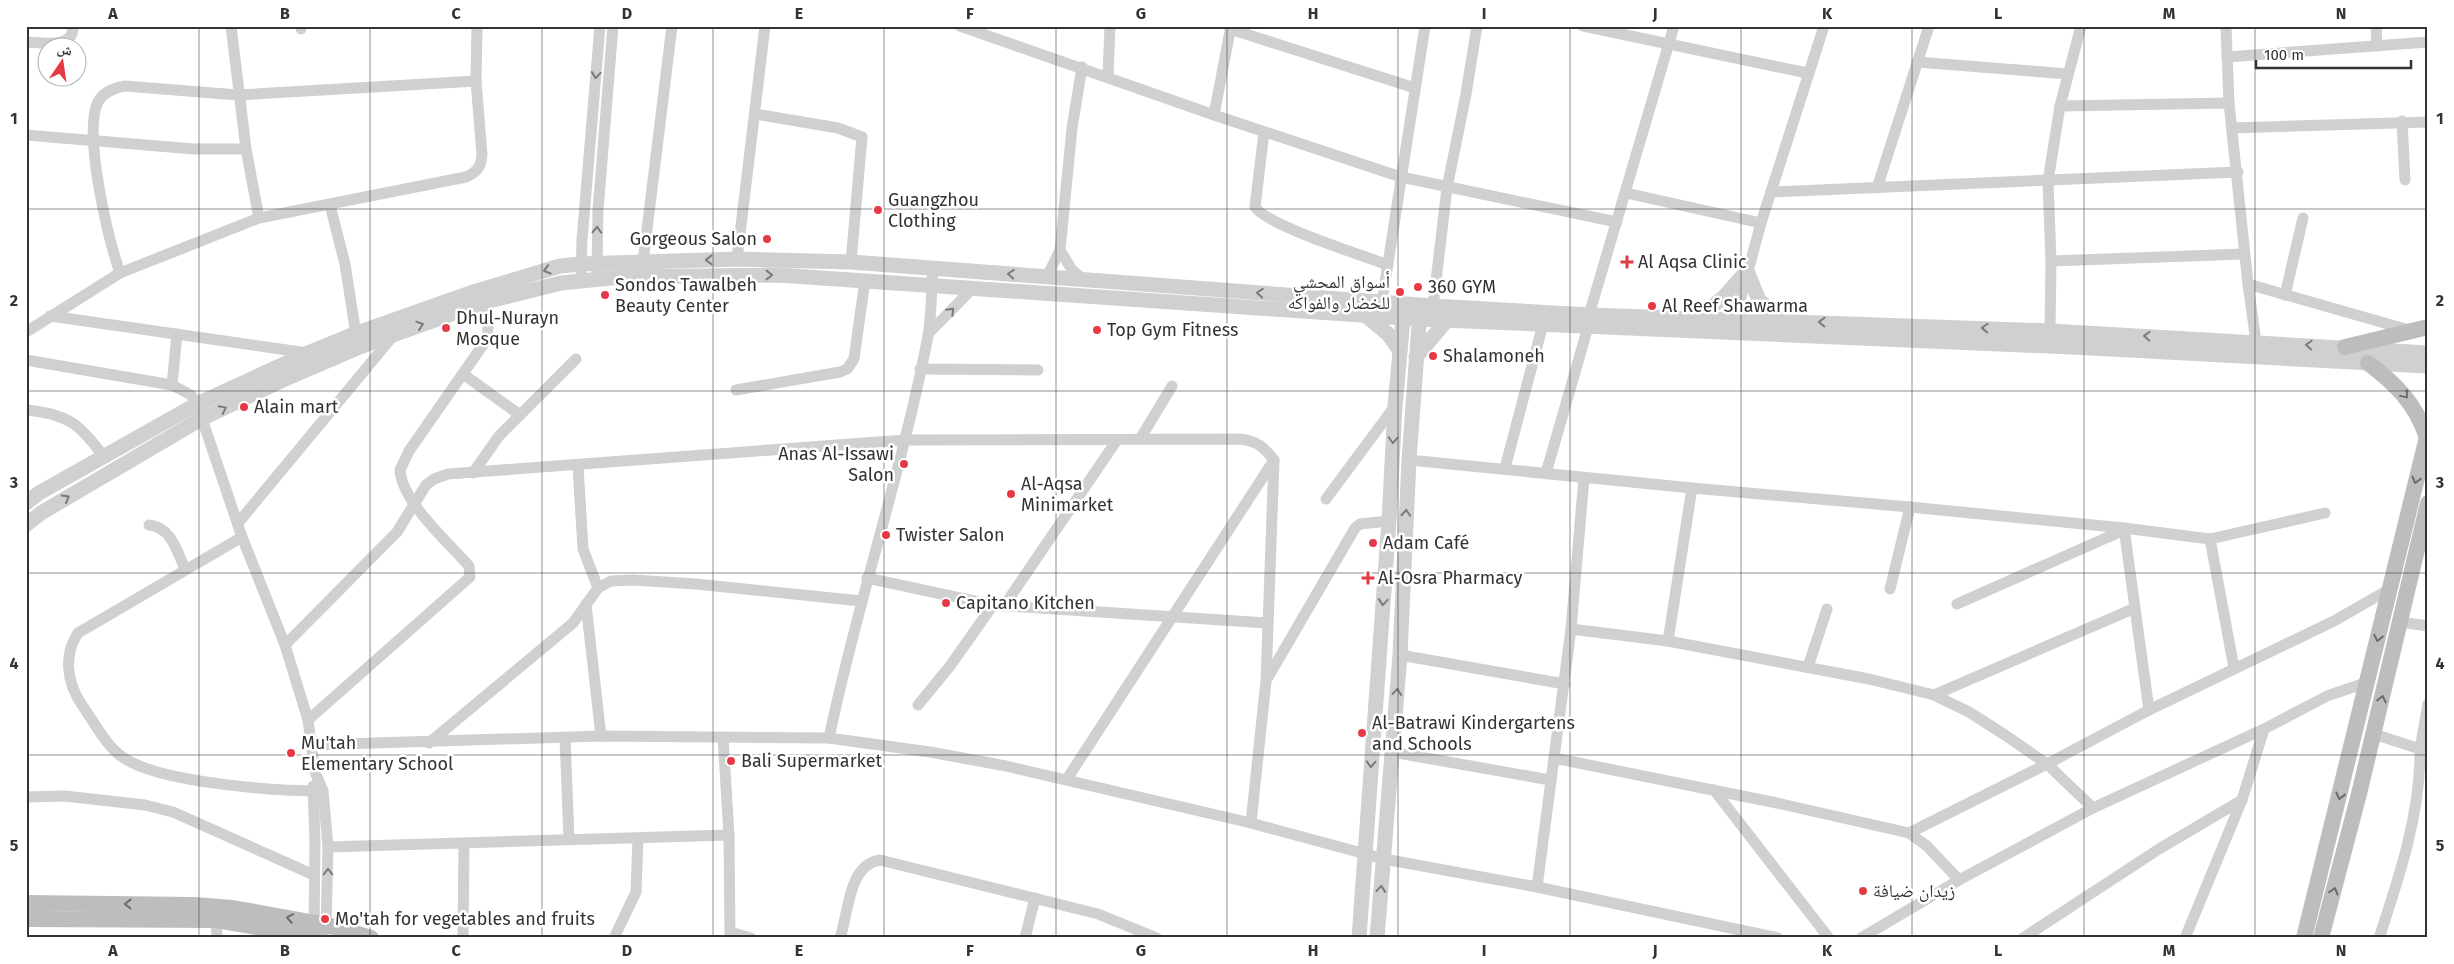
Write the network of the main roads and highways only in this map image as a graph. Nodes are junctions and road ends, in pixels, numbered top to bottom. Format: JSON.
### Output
{"nodes":[{"id":1,"x":2421,"y":329,"type":"edge"},
{"id":2,"x":2346,"y":347,"type":"road end"},
{"id":3,"x":2368,"y":363,"type":"road end"},
{"id":4,"x":2427,"y":436,"type":"edge"},
{"id":5,"x":2428,"y":503,"type":"edge"},
{"id":6,"x":26,"y":903,"type":"edge"},
{"id":7,"x":26,"y":919,"type":"edge"},
{"id":8,"x":320,"y":932,"type":"edge"},
{"id":9,"x":371,"y":938,"type":"edge"},
{"id":10,"x":2304,"y":938,"type":"edge"},
{"id":11,"x":2321,"y":938,"type":"edge"}],
"edges":[{"from":1,"to":2,"type":"main road"},
{"from":3,"to":4,"type":"main road","one_way":true},
{"from":4,"to":10,"type":"main road","one_way":true},
{"from":11,"to":5,"type":"main road","one_way":true},
{"from":8,"to":6,"type":"main road","one_way":true},
{"from":7,"to":8,"type":"main road"},
{"from":8,"to":9,"type":"main road"}]}
